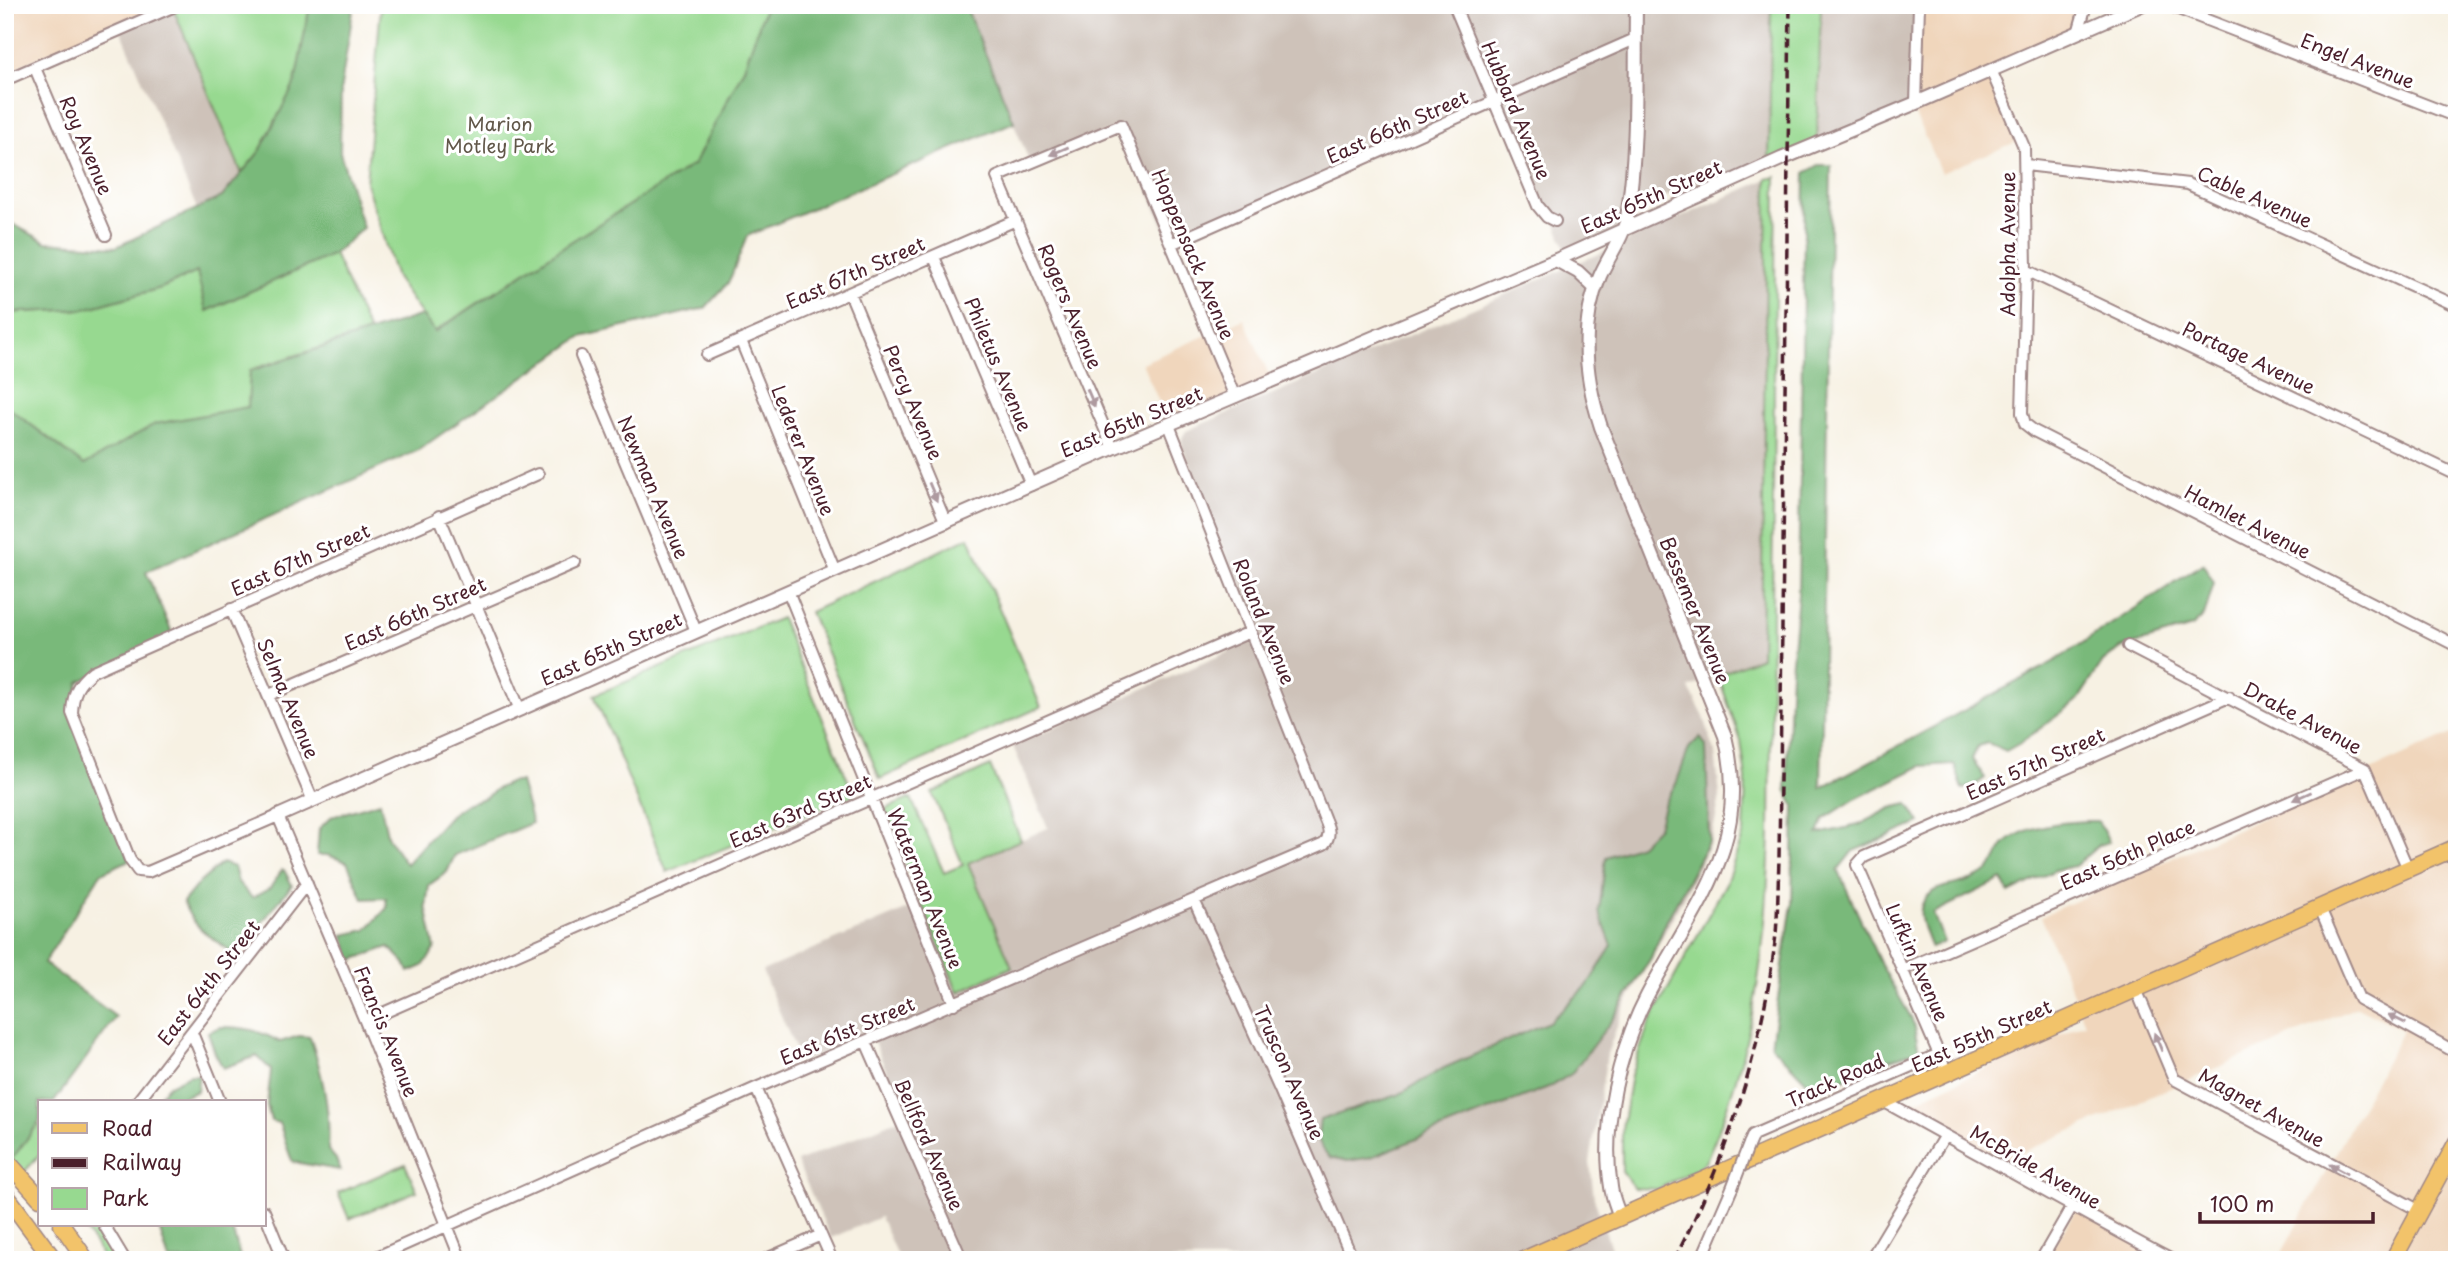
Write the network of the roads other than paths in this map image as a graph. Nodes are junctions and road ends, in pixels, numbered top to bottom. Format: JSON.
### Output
{"nodes":[{"id":1,"x":1454,"y":5,"type":"edge"},
{"id":2,"x":1636,"y":5,"type":"edge"},
{"id":3,"x":1919,"y":5,"type":"edge"},
{"id":4,"x":2086,"y":5,"type":"edge"},
{"id":5,"x":2141,"y":5,"type":"edge"},
{"id":6,"x":2168,"y":5,"type":"edge"},
{"id":7,"x":175,"y":7,"type":"edge"},
{"id":8,"x":2078,"y":33,"type":"junction"},
{"id":9,"x":1635,"y":39,"type":"junction"},
{"id":10,"x":35,"y":68,"type":"junction"},
{"id":11,"x":1991,"y":69,"type":"junction"},
{"id":12,"x":5,"y":80,"type":"edge"},
{"id":13,"x":1494,"y":102,"type":"junction"},
{"id":14,"x":1916,"y":103,"type":"junction"},
{"id":15,"x":2457,"y":117,"type":"edge"},
{"id":16,"x":2026,"y":165,"type":"junction"},
{"id":17,"x":997,"y":177,"type":"joint"},
{"id":18,"x":1016,"y":220,"type":"junction"},
{"id":19,"x":1555,"y":220,"type":"dead end"},
{"id":20,"x":1625,"y":228,"type":"junction"},
{"id":21,"x":106,"y":235,"type":"dead end"},
{"id":22,"x":1171,"y":244,"type":"junction"},
{"id":23,"x":934,"y":257,"type":"junction"},
{"id":24,"x":1556,"y":260,"type":"junction"},
{"id":25,"x":2026,"y":270,"type":"junction"},
{"id":26,"x":1595,"y":288,"type":"junction"},
{"id":27,"x":850,"y":293,"type":"junction"},
{"id":28,"x":2457,"y":306,"type":"edge"},
{"id":29,"x":741,"y":341,"type":"junction"},
{"id":30,"x":707,"y":355,"type":"dead end"},
{"id":31,"x":581,"y":356,"type":"dead end"},
{"id":32,"x":1235,"y":397,"type":"junction"},
{"id":33,"x":1169,"y":425,"type":"junction"},
{"id":34,"x":2025,"y":425,"type":"joint"},
{"id":35,"x":1112,"y":448,"type":"junction"},
{"id":36,"x":538,"y":474,"type":"dead end"},
{"id":37,"x":2457,"y":475,"type":"edge"},
{"id":38,"x":1031,"y":485,"type":"junction"},
{"id":39,"x":439,"y":516,"type":"junction"},
{"id":40,"x":946,"y":523,"type":"junction"},
{"id":41,"x":575,"y":563,"type":"dead end"},
{"id":42,"x":835,"y":571,"type":"junction"},
{"id":43,"x":788,"y":591,"type":"junction"},
{"id":44,"x":477,"y":604,"type":"junction"},
{"id":45,"x":231,"y":609,"type":"junction"},
{"id":46,"x":696,"y":631,"type":"junction"},
{"id":47,"x":1250,"y":632,"type":"junction"},
{"id":48,"x":2128,"y":646,"type":"dead end"},
{"id":49,"x":2457,"y":646,"type":"edge"},
{"id":50,"x":269,"y":695,"type":"junction"},
{"id":51,"x":2229,"y":697,"type":"junction"},
{"id":52,"x":520,"y":709,"type":"junction"},
{"id":53,"x":2365,"y":769,"type":"junction"},
{"id":54,"x":870,"y":797,"type":"junction"},
{"id":55,"x":313,"y":802,"type":"junction"},
{"id":56,"x":278,"y":816,"type":"junction"},
{"id":57,"x":1329,"y":829,"type":"joint"},
{"id":58,"x":2457,"y":847,"type":"edge"},
{"id":59,"x":1857,"y":864,"type":"joint"},
{"id":60,"x":2407,"y":869,"type":"junction"},
{"id":61,"x":138,"y":870,"type":"joint"},
{"id":62,"x":307,"y":883,"type":"junction"},
{"id":63,"x":1194,"y":900,"type":"junction"},
{"id":64,"x":2320,"y":908,"type":"junction"},
{"id":65,"x":1902,"y":970,"type":"junction"},
{"id":66,"x":2136,"y":989,"type":"junction"},
{"id":67,"x":954,"y":1004,"type":"junction"},
{"id":68,"x":365,"y":1021,"type":"junction"},
{"id":69,"x":192,"y":1033,"type":"junction"},
{"id":70,"x":866,"y":1042,"type":"junction"},
{"id":71,"x":2457,"y":1053,"type":"edge"},
{"id":72,"x":1939,"y":1054,"type":"junction"},
{"id":73,"x":1947,"y":1073,"type":"junction"},
{"id":74,"x":756,"y":1088,"type":"junction"},
{"id":75,"x":139,"y":1100,"type":"edge"},
{"id":76,"x":219,"y":1100,"type":"edge"},
{"id":77,"x":1883,"y":1101,"type":"junction"},
{"id":78,"x":1945,"y":1135,"type":"junction"},
{"id":79,"x":2457,"y":1142,"type":"edge"},
{"id":80,"x":5,"y":1159,"type":"edge"},
{"id":81,"x":5,"y":1194,"type":"edge"},
{"id":82,"x":38,"y":1196,"type":"edge"},
{"id":83,"x":2071,"y":1208,"type":"junction"},
{"id":84,"x":2420,"y":1211,"type":"junction"},
{"id":85,"x":266,"y":1216,"type":"edge"},
{"id":86,"x":1620,"y":1217,"type":"junction"},
{"id":87,"x":63,"y":1226,"type":"edge"},
{"id":88,"x":105,"y":1226,"type":"edge"},
{"id":89,"x":447,"y":1227,"type":"junction"},
{"id":90,"x":821,"y":1235,"type":"junction"},
{"id":91,"x":54,"y":1260,"type":"edge"},
{"id":92,"x":86,"y":1260,"type":"edge"},
{"id":93,"x":125,"y":1260,"type":"edge"},
{"id":94,"x":284,"y":1260,"type":"edge"},
{"id":95,"x":370,"y":1260,"type":"edge"},
{"id":96,"x":461,"y":1260,"type":"edge"},
{"id":97,"x":764,"y":1260,"type":"edge"},
{"id":98,"x":832,"y":1260,"type":"edge"},
{"id":99,"x":962,"y":1260,"type":"edge"},
{"id":100,"x":1353,"y":1260,"type":"edge"},
{"id":101,"x":1523,"y":1260,"type":"edge"},
{"id":102,"x":1701,"y":1260,"type":"edge"},
{"id":103,"x":1870,"y":1260,"type":"edge"},
{"id":104,"x":2041,"y":1260,"type":"edge"},
{"id":105,"x":2172,"y":1260,"type":"edge"},
{"id":106,"x":2393,"y":1260,"type":"edge"}],
"edges":[{"from":1,"to":13,"type":"street","name":"Hubbard Avenue"},
{"from":2,"to":9,"type":"street","name":"Bessemer Avenue"},
{"from":3,"to":14,"type":"street"},
{"from":4,"to":8,"type":"street"},
{"from":5,"to":8,"type":"street","name":"East 65th Street"},
{"from":6,"to":15,"type":"street","name":"Engel Avenue"},
{"from":7,"to":10,"type":"street"},
{"from":8,"to":11,"type":"street","name":"East 65th Street"},
{"from":9,"to":13,"type":"street","name":"East 66th Street"},
{"from":9,"to":20,"type":"street","name":"Bessemer Avenue"},
{"from":10,"to":12,"type":"street"},
{"from":10,"to":21,"type":"street","name":"Roy Avenue"},
{"from":11,"to":14,"type":"street","name":"East 65th Street"},
{"from":11,"to":16,"type":"street","name":"Adolpha Avenue"},
{"from":13,"to":19,"type":"street","name":"Hubbard Avenue"},
{"from":13,"to":22,"type":"street","name":"East 66th Street"},
{"from":14,"to":20,"type":"street","name":"East 65th Street"},
{"from":16,"to":25,"type":"street","name":"Adolpha Avenue"},
{"from":16,"to":28,"type":"street","name":"Cable Avenue"},
{"from":17,"to":18,"type":"street","name":"Rogers Avenue"},
{"from":22,"to":17,"type":"street","name":"Hoppensack Avenue","one_way":true},
{"from":18,"to":23,"type":"street","name":"East 67th Street"},
{"from":18,"to":35,"type":"street","name":"Rogers Avenue","one_way":true},
{"from":20,"to":24,"type":"street","name":"East 65th Street"},
{"from":20,"to":26,"type":"street","name":"Bessemer Avenue"},
{"from":22,"to":32,"type":"street","name":"Hoppensack Avenue"},
{"from":23,"to":27,"type":"street","name":"East 67th Street"},
{"from":23,"to":38,"type":"street","name":"Philetus Avenue"},
{"from":24,"to":26,"type":"street"},
{"from":24,"to":32,"type":"street","name":"East 65th Street"},
{"from":25,"to":34,"type":"street","name":"Adolpha Avenue"},
{"from":25,"to":37,"type":"street","name":"Portage Avenue"},
{"from":26,"to":86,"type":"street","name":"Bessemer Avenue"},
{"from":27,"to":29,"type":"street","name":"East 67th Street"},
{"from":27,"to":40,"type":"street","name":"Percy Avenue","one_way":true},
{"from":29,"to":30,"type":"street","name":"East 67th Street"},
{"from":29,"to":42,"type":"street","name":"Lederer Avenue"},
{"from":31,"to":46,"type":"street","name":"Newman Avenue"},
{"from":32,"to":33,"type":"street","name":"East 65th Street"},
{"from":33,"to":35,"type":"street","name":"East 65th Street"},
{"from":33,"to":47,"type":"street","name":"Roland Avenue"},
{"from":34,"to":49,"type":"street","name":"Hamlet Avenue"},
{"from":35,"to":38,"type":"street","name":"East 65th Street"},
{"from":36,"to":39,"type":"street","name":"East 67th Street"},
{"from":38,"to":40,"type":"street","name":"East 65th Street"},
{"from":39,"to":44,"type":"street"},
{"from":39,"to":45,"type":"street","name":"East 67th Street"},
{"from":40,"to":42,"type":"street","name":"East 65th Street"},
{"from":41,"to":44,"type":"street","name":"East 66th Street"},
{"from":42,"to":43,"type":"street","name":"East 65th Street"},
{"from":43,"to":46,"type":"street","name":"East 65th Street"},
{"from":43,"to":54,"type":"street","name":"Waterman Avenue"},
{"from":44,"to":50,"type":"street","name":"East 66th Street"},
{"from":44,"to":52,"type":"street"},
{"from":45,"to":50,"type":"street","name":"Selma Avenue"},
{"from":45,"to":61,"type":"street","name":"East 67th Street"},
{"from":46,"to":52,"type":"street","name":"East 65th Street"},
{"from":47,"to":54,"type":"street","name":"East 63rd Street"},
{"from":47,"to":57,"type":"street","name":"Roland Avenue"},
{"from":48,"to":51,"type":"street","name":"Drake Avenue"},
{"from":50,"to":55,"type":"street","name":"Selma Avenue"},
{"from":51,"to":53,"type":"street","name":"Drake Avenue"},
{"from":51,"to":59,"type":"street","name":"East 57th Street"},
{"from":52,"to":55,"type":"street","name":"East 65th Street"},
{"from":53,"to":60,"type":"street","name":"Drake Avenue"},
{"from":53,"to":65,"type":"street","name":"East 56th Place","one_way":true},
{"from":54,"to":67,"type":"street","name":"Waterman Avenue"},
{"from":54,"to":68,"type":"street","name":"East 63rd Street"},
{"from":55,"to":56,"type":"street","name":"East 65th Street"},
{"from":56,"to":61,"type":"street","name":"East 65th Street"},
{"from":56,"to":62,"type":"street","name":"Francis Avenue"},
{"from":57,"to":63,"type":"street","name":"East 61st Street"},
{"from":58,"to":60,"type":"main road","name":"East 55th Street"},
{"from":59,"to":65,"type":"street","name":"Lufkin Avenue"},
{"from":60,"to":64,"type":"main road","name":"East 55th Street"},
{"from":62,"to":68,"type":"street","name":"Francis Avenue"},
{"from":62,"to":69,"type":"street","name":"East 64th Street"},
{"from":63,"to":67,"type":"street","name":"East 61st Street"},
{"from":63,"to":100,"type":"street","name":"Truscon Avenue"},
{"from":64,"to":66,"type":"main road","name":"East 55th Street"},
{"from":71,"to":64,"type":"street","one_way":true},
{"from":65,"to":72,"type":"street","name":"Lufkin Avenue"},
{"from":66,"to":73,"type":"main road","name":"East 55th Street"},
{"from":84,"to":66,"type":"street","name":"Magnet Avenue","one_way":true},
{"from":67,"to":70,"type":"street","name":"East 61st Street"},
{"from":68,"to":89,"type":"street","name":"Francis Avenue"},
{"from":69,"to":75,"type":"street","name":"East 64th Street"},
{"from":69,"to":76,"type":"street"},
{"from":70,"to":74,"type":"street","name":"East 61st Street"},
{"from":70,"to":99,"type":"street","name":"Bellford Avenue"},
{"from":72,"to":73,"type":"street","name":"Lufkin Avenue"},
{"from":72,"to":102,"type":"street","name":"Track Road","bridge":true},
{"from":73,"to":77,"type":"main road","name":"East 55th Street"},
{"from":74,"to":89,"type":"street","name":"East 61st Street"},
{"from":74,"to":90,"type":"street"},
{"from":77,"to":78,"type":"street","name":"McBride Avenue"},
{"from":77,"to":86,"type":"main road","name":"East 55th Street"},
{"from":78,"to":83,"type":"street","name":"McBride Avenue"},
{"from":78,"to":103,"type":"street"},
{"from":79,"to":84,"type":"main road"},
{"from":80,"to":82,"type":"main road"},
{"from":81,"to":91,"type":"main road"},
{"from":83,"to":104,"type":"street"},
{"from":83,"to":105,"type":"street","name":"McBride Avenue"},
{"from":84,"to":106,"type":"main road"},
{"from":85,"to":94,"type":"street"},
{"from":86,"to":101,"type":"main road","name":"East 55th Street"},
{"from":87,"to":92,"type":"main road"},
{"from":88,"to":93,"type":"street"},
{"from":89,"to":95,"type":"street","name":"East 61st Street"},
{"from":89,"to":96,"type":"street","name":"Francis Avenue"},
{"from":90,"to":97,"type":"street"},
{"from":90,"to":98,"type":"street"}]}
